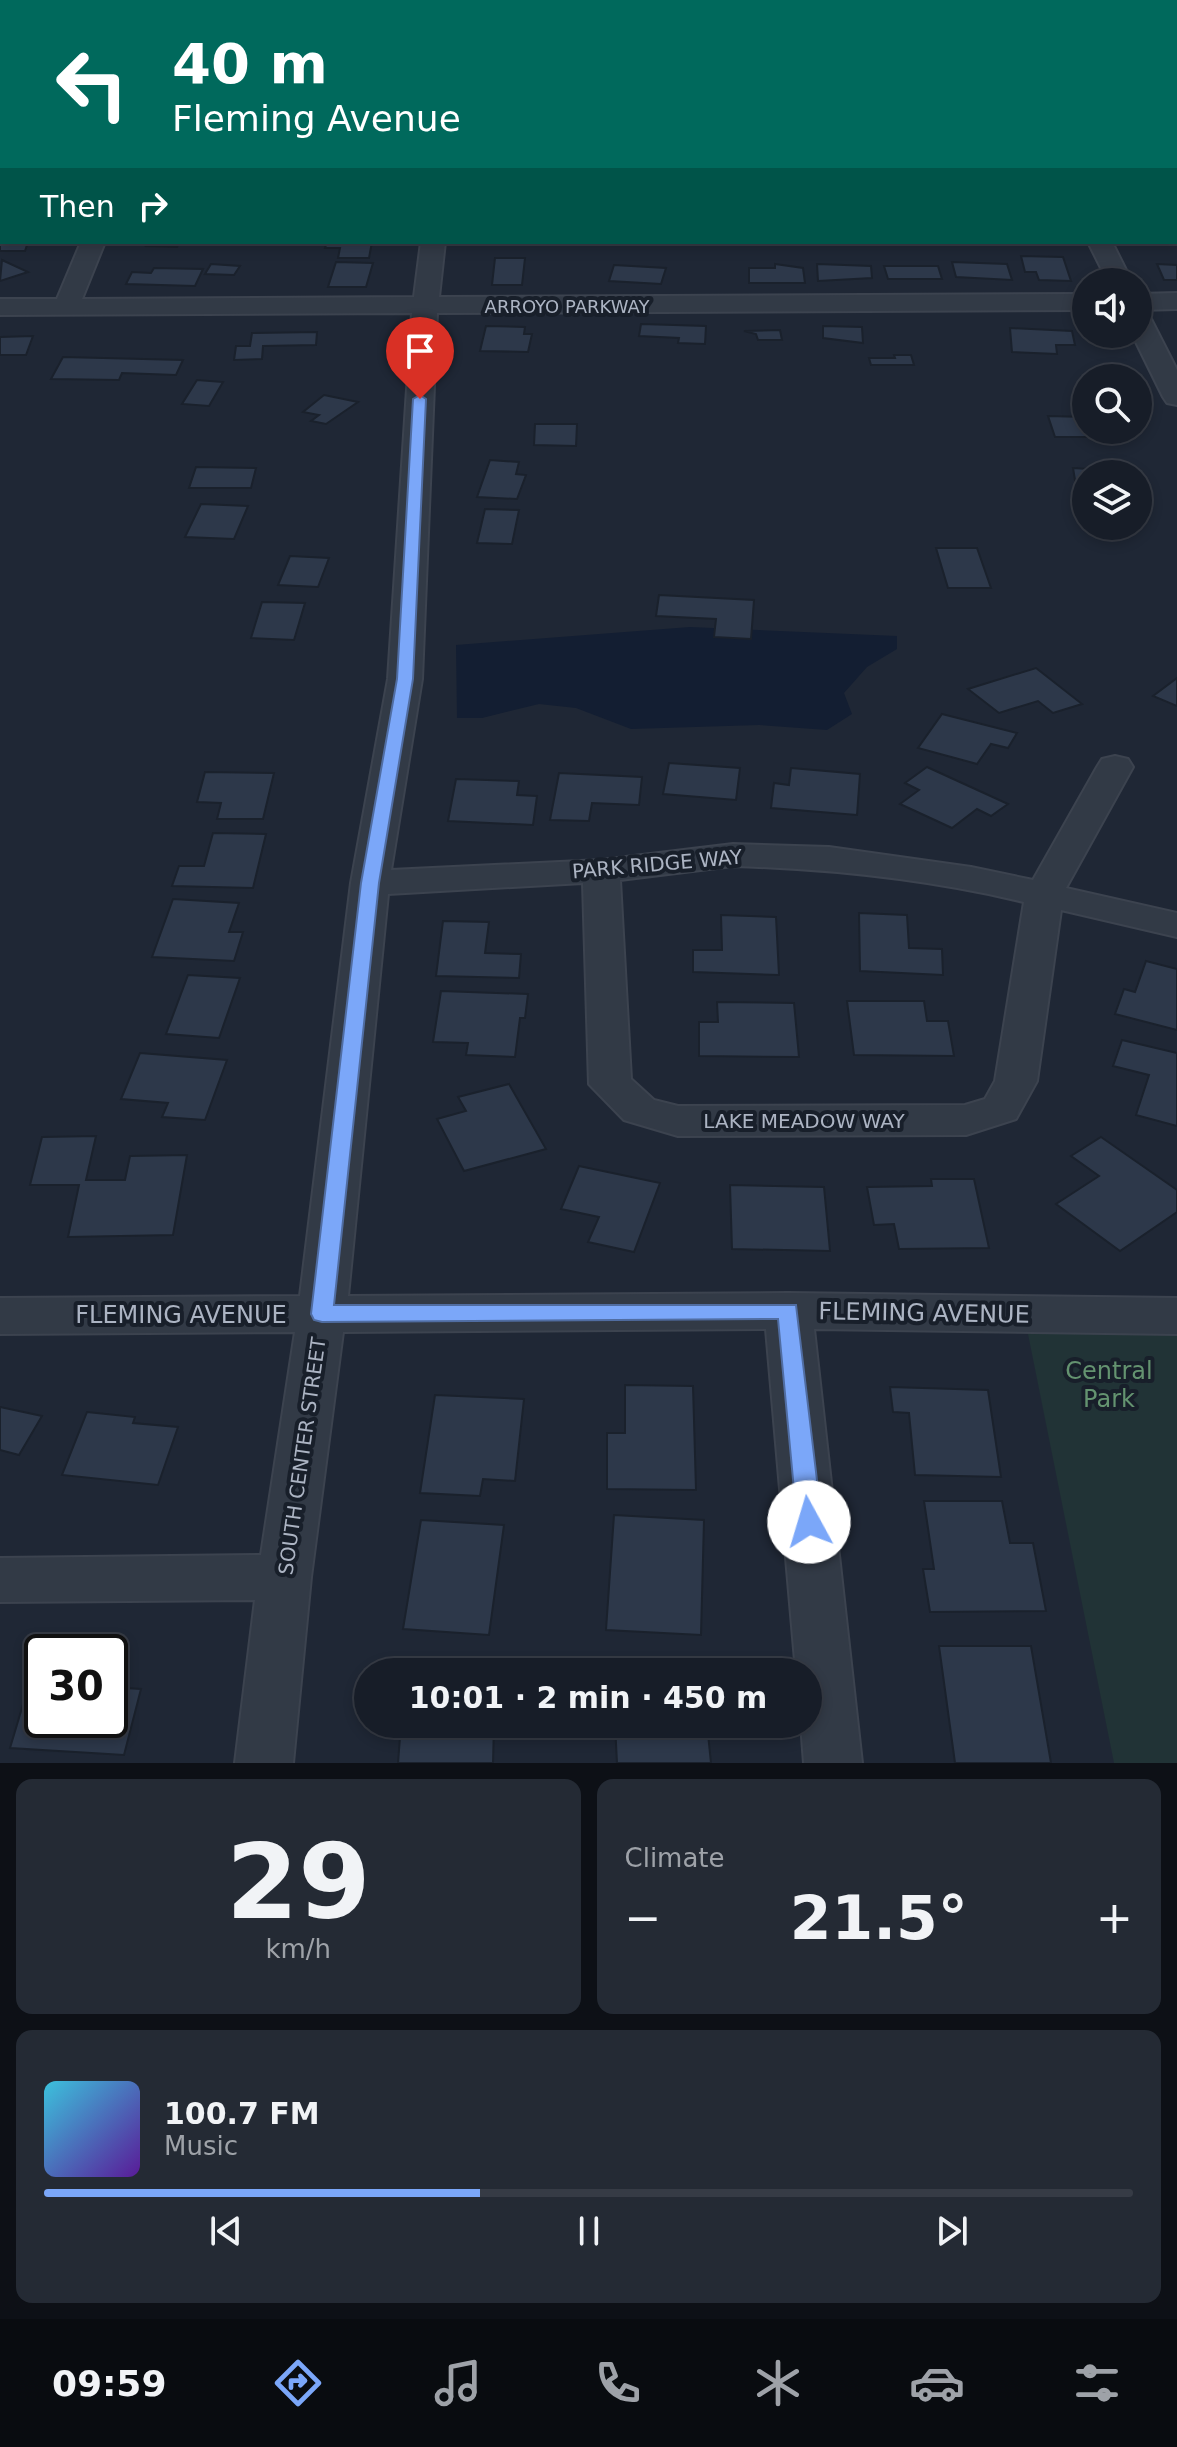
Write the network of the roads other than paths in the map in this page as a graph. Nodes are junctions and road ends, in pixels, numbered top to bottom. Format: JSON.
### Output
{"nodes":[{"id":1,"x":92,"y":244,"type":"edge"},
{"id":2,"x":433,"y":244,"type":"edge"},
{"id":3,"x":1101,"y":244,"type":"edge"},
{"id":4,"x":1113,"y":268,"type":"edge"},
{"id":5,"x":1177,"y":301,"type":"edge"},
{"id":6,"x":1072,"y":302,"type":"edge"},
{"id":7,"x":1152,"y":302,"type":"edge"},
{"id":8,"x":0,"y":307,"type":"edge"},
{"id":9,"x":66,"y":307,"type":"junction"},
{"id":10,"x":425,"y":307,"type":"junction"},
{"id":11,"x":1152,"y":347,"type":"edge"},
{"id":12,"x":1177,"y":397,"type":"edge"},
{"id":13,"x":1115,"y":767,"type":"dead end"},
{"id":14,"x":601,"y":871,"type":"junction"},
{"id":15,"x":370,"y":883,"type":"junction"},
{"id":16,"x":1044,"y":894,"type":"junction"},
{"id":17,"x":1177,"y":925,"type":"edge"},
{"id":18,"x":788,"y":1311,"type":"junction"},
{"id":19,"x":322,"y":1314,"type":"junction"},
{"id":20,"x":0,"y":1316,"type":"edge"},
{"id":21,"x":1177,"y":1316,"type":"edge"},
{"id":22,"x":284,"y":1577,"type":"junction"},
{"id":23,"x":0,"y":1580,"type":"edge"},
{"id":24,"x":264,"y":1763,"type":"edge"},
{"id":25,"x":833,"y":1763,"type":"edge"}],
"edges":[{"from":1,"to":9,"type":"street"},
{"from":2,"to":10,"type":"street","name":"SOUTH CENTER STREET"},
{"from":3,"to":4,"type":"street"},
{"from":5,"to":7,"type":"street"},
{"from":6,"to":10,"type":"street","name":"ARROYO PARKWAY"},
{"from":8,"to":9,"type":"street","name":"ARROYO PARKWAY"},
{"from":9,"to":10,"type":"street","name":"ARROYO PARKWAY"},
{"from":10,"to":15,"type":"street","name":"SOUTH CENTER STREET"},
{"from":11,"to":12,"type":"street"},
{"from":13,"to":16,"type":"street"},
{"from":14,"to":15,"type":"street","name":"PARK RIDGE WAY"},
{"from":14,"to":16,"type":"street","name":"PARK RIDGE WAY"},
{"from":14,"to":16,"type":"street","name":"LAKE MEADOW WAY"},
{"from":15,"to":19,"type":"street","name":"SOUTH CENTER STREET"},
{"from":16,"to":17,"type":"street","name":"PARK RIDGE WAY"},
{"from":18,"to":19,"type":"street","name":"FLEMING AVENUE"},
{"from":18,"to":21,"type":"street","name":"FLEMING AVENUE"},
{"from":18,"to":25,"type":"street"},
{"from":19,"to":20,"type":"street","name":"FLEMING AVENUE"},
{"from":19,"to":22,"type":"street","name":"SOUTH CENTER STREET"},
{"from":22,"to":23,"type":"street"},
{"from":22,"to":24,"type":"street","name":"SOUTH CENTER STREET"}]}
